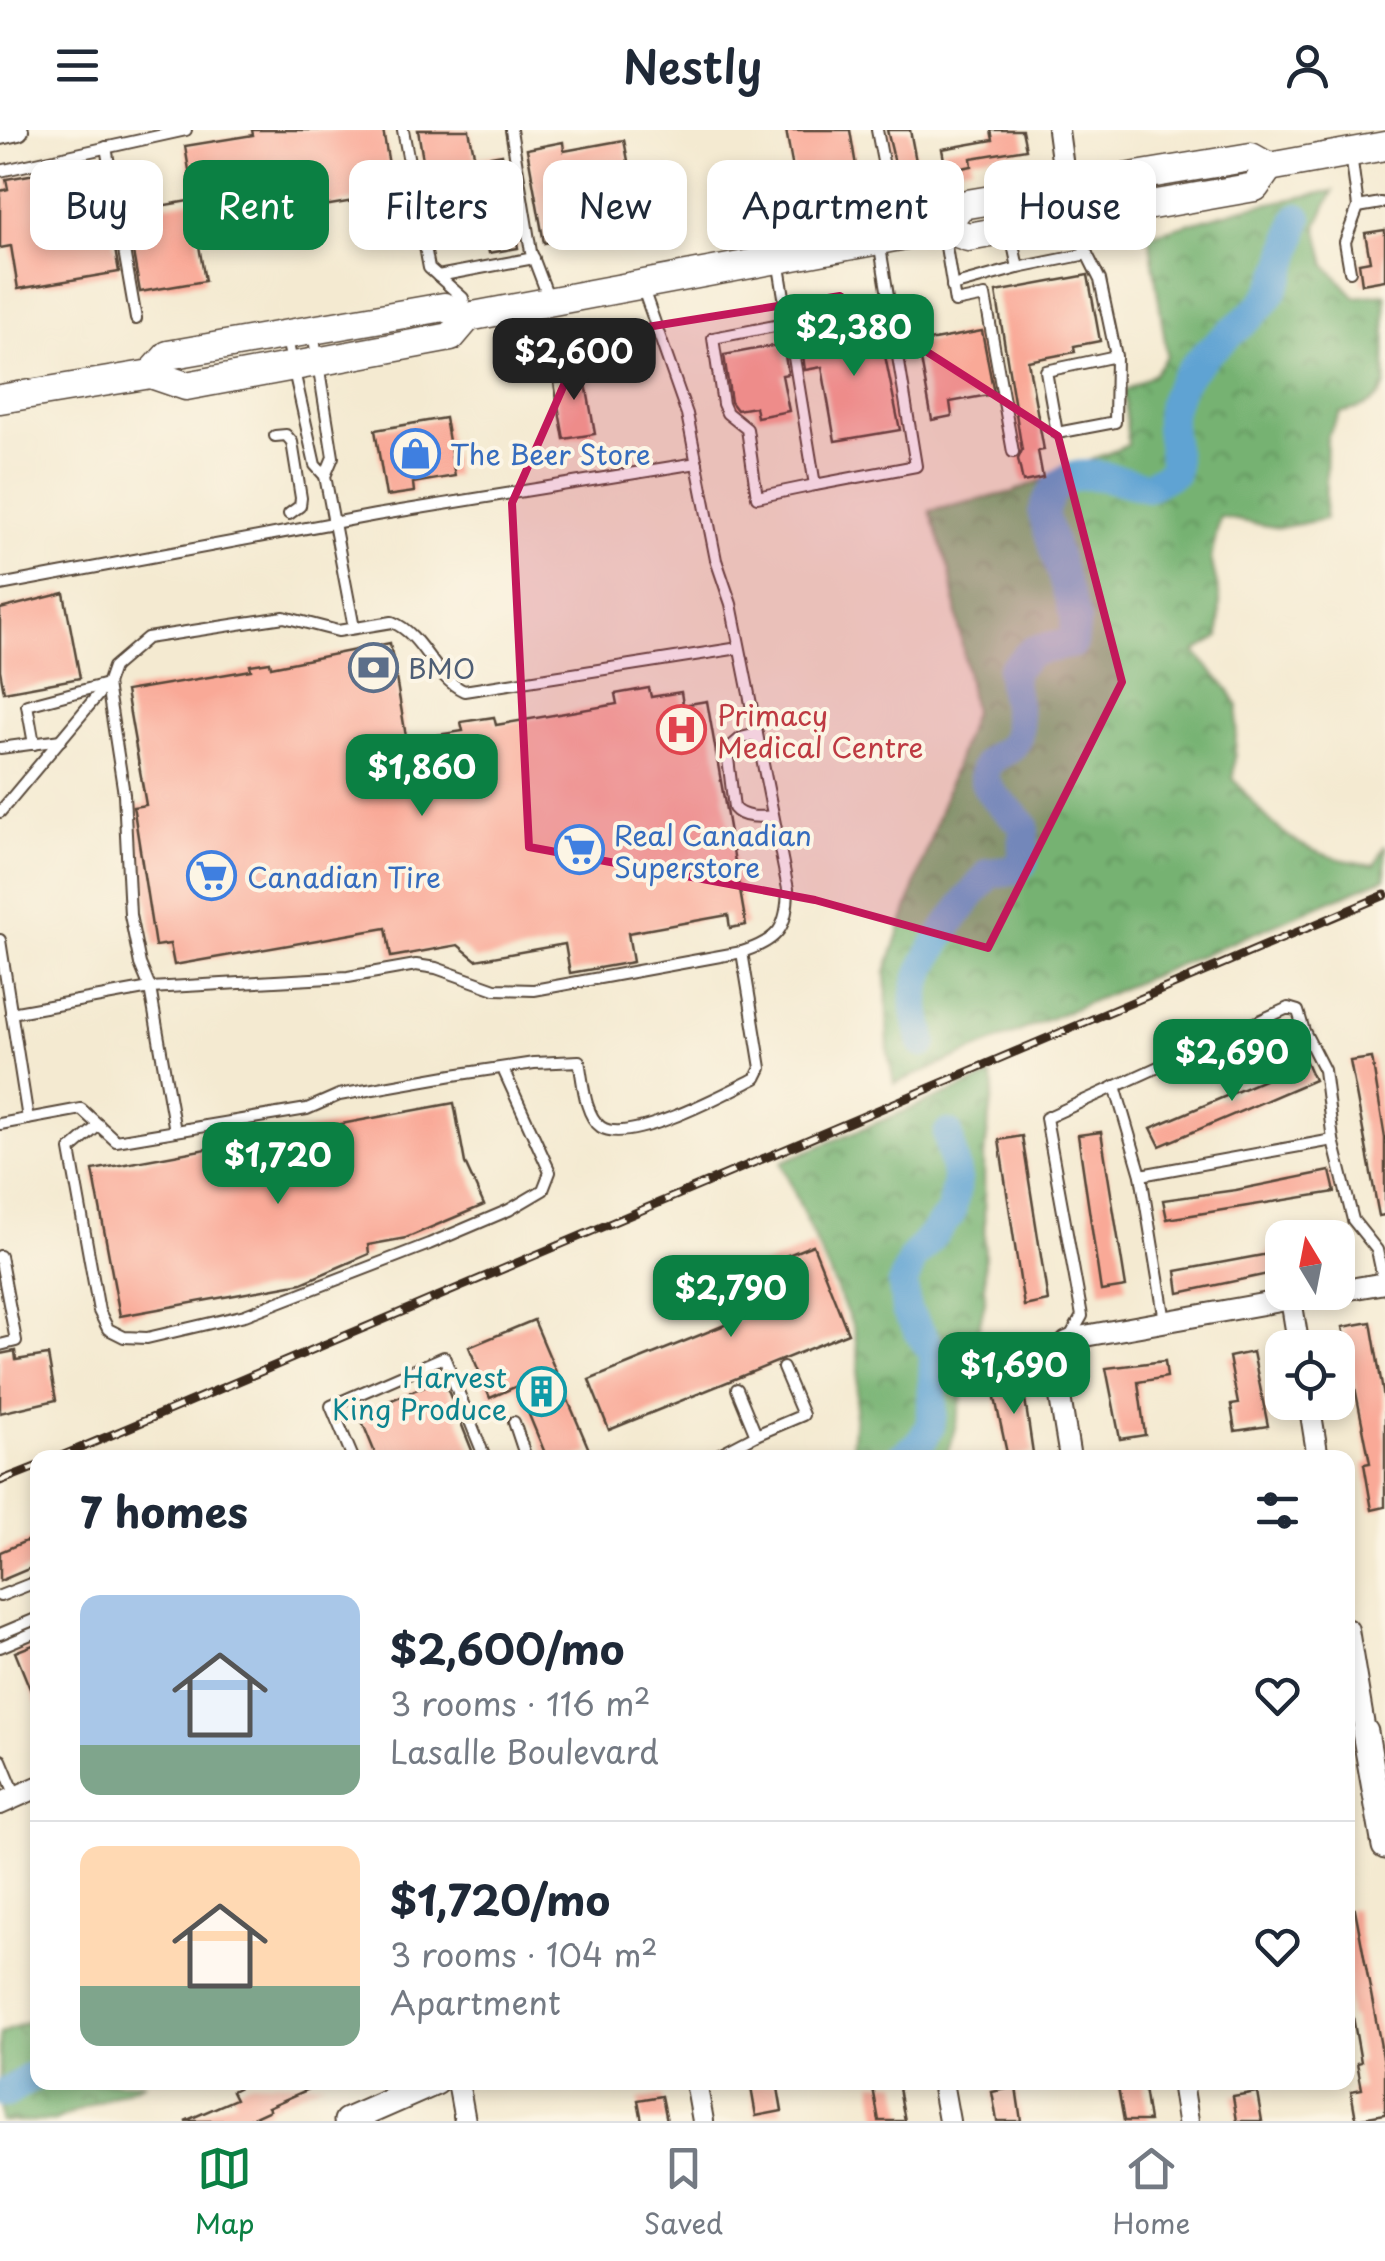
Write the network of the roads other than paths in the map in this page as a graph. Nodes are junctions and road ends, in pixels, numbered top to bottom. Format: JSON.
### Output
{"nodes":[{"id":1,"x":18,"y":130,"type":"edge"},
{"id":2,"x":186,"y":130,"type":"edge"},
{"id":3,"x":403,"y":130,"type":"edge"},
{"id":4,"x":511,"y":130,"type":"edge"},
{"id":5,"x":877,"y":130,"type":"edge"},
{"id":6,"x":1058,"y":130,"type":"edge"},
{"id":7,"x":0,"y":134,"type":"edge"},
{"id":8,"x":1385,"y":146,"type":"edge"},
{"id":9,"x":106,"y":147,"type":"junction"},
{"id":10,"x":1350,"y":152,"type":"junction"},
{"id":11,"x":880,"y":160,"type":"edge"},
{"id":12,"x":1062,"y":160,"type":"edge"},
{"id":13,"x":1269,"y":167,"type":"junction"},
{"id":14,"x":0,"y":171,"type":"edge"},
{"id":15,"x":1156,"y":172,"type":"edge"},
{"id":16,"x":1381,"y":203,"type":"dead end"},
{"id":17,"x":1156,"y":204,"type":"edge"},
{"id":18,"x":1358,"y":207,"type":"junction"},
{"id":19,"x":825,"y":250,"type":"edge"},
{"id":20,"x":888,"y":250,"type":"edge"},
{"id":21,"x":946,"y":250,"type":"edge"},
{"id":22,"x":1014,"y":250,"type":"edge"},
{"id":23,"x":1085,"y":250,"type":"edge"},
{"id":24,"x":1087,"y":254,"type":"junction"},
{"id":25,"x":534,"y":258,"type":"junction"},
{"id":26,"x":778,"y":259,"type":"junction"},
{"id":27,"x":1018,"y":268,"type":"junction"},
{"id":28,"x":1350,"y":271,"type":"dead end"},
{"id":29,"x":438,"y":276,"type":"junction"},
{"id":30,"x":642,"y":284,"type":"junction"},
{"id":31,"x":952,"y":286,"type":"junction"},
{"id":32,"x":550,"y":302,"type":"junction"},
{"id":33,"x":888,"y":304,"type":"junction"},
{"id":34,"x":468,"y":317,"type":"junction"},
{"id":35,"x":136,"y":319,"type":"dead end"},
{"id":36,"x":789,"y":323,"type":"junction"},
{"id":37,"x":299,"y":333,"type":"junction"},
{"id":38,"x":1116,"y":356,"type":"junction"},
{"id":39,"x":305,"y":364,"type":"junction"},
{"id":40,"x":151,"y":374,"type":"junction"},
{"id":41,"x":0,"y":400,"type":"edge"},
{"id":42,"x":275,"y":436,"type":"dead end"},
{"id":43,"x":1014,"y":452,"type":"dead end"},
{"id":44,"x":697,"y":462,"type":"junction"},
{"id":45,"x":325,"y":476,"type":"junction"},
{"id":46,"x":815,"y":485,"type":"junction"},
{"id":47,"x":290,"y":514,"type":"dead end"},
{"id":48,"x":334,"y":523,"type":"junction"},
{"id":49,"x":0,"y":585,"type":"edge"},
{"id":50,"x":354,"y":628,"type":"junction"},
{"id":51,"x":740,"y":648,"type":"junction"},
{"id":52,"x":107,"y":684,"type":"junction"},
{"id":53,"x":757,"y":734,"type":"junction"},
{"id":54,"x":61,"y":740,"type":"junction"},
{"id":55,"x":34,"y":744,"type":"junction"},
{"id":56,"x":0,"y":748,"type":"edge"},
{"id":57,"x":0,"y":812,"type":"edge"},
{"id":58,"x":774,"y":816,"type":"junction"},
{"id":59,"x":0,"y":940,"type":"edge"},
{"id":60,"x":742,"y":952,"type":"junction"},
{"id":61,"x":150,"y":988,"type":"junction"},
{"id":62,"x":11,"y":1013,"type":"junction"},
{"id":63,"x":503,"y":1068,"type":"junction"},
{"id":64,"x":1115,"y":1086,"type":"junction"},
{"id":65,"x":28,"y":1119,"type":"junction"},
{"id":66,"x":0,"y":1124,"type":"edge"},
{"id":67,"x":99,"y":1125,"type":"junction"},
{"id":68,"x":175,"y":1131,"type":"junction"},
{"id":69,"x":1333,"y":1140,"type":"junction"},
{"id":70,"x":1142,"y":1175,"type":"junction"},
{"id":71,"x":0,"y":1256,"type":"edge"},
{"id":72,"x":1384,"y":1283,"type":"edge"},
{"id":73,"x":1355,"y":1288,"type":"edge"},
{"id":74,"x":1265,"y":1304,"type":"edge"},
{"id":75,"x":1166,"y":1321,"type":"junction"},
{"id":76,"x":1067,"y":1342,"type":"junction"},
{"id":77,"x":0,"y":1345,"type":"edge"},
{"id":78,"x":783,"y":1368,"type":"dead end"},
{"id":79,"x":736,"y":1389,"type":"dead end"},
{"id":80,"x":1312,"y":1420,"type":"edge"},
{"id":81,"x":514,"y":1422,"type":"dead end"},
{"id":82,"x":756,"y":1435,"type":"junction"},
{"id":83,"x":350,"y":1450,"type":"edge"},
{"id":84,"x":482,"y":1450,"type":"edge"},
{"id":85,"x":523,"y":1450,"type":"edge"},
{"id":86,"x":727,"y":1450,"type":"edge"},
{"id":87,"x":1069,"y":1450,"type":"edge"},
{"id":88,"x":1317,"y":1450,"type":"edge"},
{"id":89,"x":30,"y":1583,"type":"edge"},
{"id":90,"x":0,"y":1596,"type":"edge"},
{"id":91,"x":30,"y":1621,"type":"edge"},
{"id":92,"x":0,"y":1634,"type":"edge"},
{"id":93,"x":30,"y":1634,"type":"edge"},
{"id":94,"x":0,"y":1647,"type":"edge"},
{"id":95,"x":1355,"y":1669,"type":"edge"},
{"id":96,"x":1366,"y":1731,"type":"edge"},
{"id":97,"x":1,"y":1760,"type":"edge"},
{"id":98,"x":8,"y":1800,"type":"edge"},
{"id":99,"x":1385,"y":1846,"type":"edge"},
{"id":100,"x":418,"y":2090,"type":"edge"},
{"id":101,"x":459,"y":2090,"type":"edge"},
{"id":102,"x":697,"y":2090,"type":"edge"},
{"id":103,"x":943,"y":2090,"type":"edge"},
{"id":104,"x":1183,"y":2090,"type":"edge"},
{"id":105,"x":348,"y":2121,"type":"edge"},
{"id":106,"x":465,"y":2121,"type":"edge"},
{"id":107,"x":703,"y":2121,"type":"edge"},
{"id":108,"x":949,"y":2121,"type":"edge"},
{"id":109,"x":1188,"y":2121,"type":"edge"}],
"edges":[{"from":1,"to":7,"type":"street"},
{"from":2,"to":9,"type":"lane"},
{"from":3,"to":29,"type":"lane"},
{"from":4,"to":25,"type":"lane"},
{"from":5,"to":11,"type":"lane"},
{"from":6,"to":12,"type":"street"},
{"from":8,"to":10,"type":"main road"},
{"from":9,"to":14,"type":"lane"},
{"from":9,"to":35,"type":"lane"},
{"from":10,"to":13,"type":"main road"},
{"from":10,"to":18,"type":"lane"},
{"from":13,"to":15,"type":"main road"},
{"from":13,"to":17,"type":"main road"},
{"from":16,"to":18,"type":"lane"},
{"from":18,"to":28,"type":"lane"},
{"from":19,"to":26,"type":"main road"},
{"from":20,"to":33,"type":"lane"},
{"from":21,"to":31,"type":"lane"},
{"from":22,"to":27,"type":"lane"},
{"from":23,"to":24,"type":"lane"},
{"from":24,"to":27,"type":"lane"},
{"from":24,"to":38,"type":"lane"},
{"from":25,"to":29,"type":"lane"},
{"from":25,"to":32,"type":"lane"},
{"from":26,"to":30,"type":"main road"},
{"from":26,"to":36,"type":"lane"},
{"from":27,"to":31,"type":"lane"},
{"from":29,"to":34,"type":"lane"},
{"from":30,"to":32,"type":"main road"},
{"from":30,"to":44,"type":"lane"},
{"from":31,"to":43,"type":"lane"},
{"from":32,"to":34,"type":"main road"},
{"from":33,"to":36,"type":"lane"},
{"from":33,"to":46,"type":"lane"},
{"from":34,"to":37,"type":"main road"},
{"from":34,"to":39,"type":"main road"},
{"from":36,"to":46,"type":"lane"},
{"from":36,"to":46,"type":"lane"},
{"from":37,"to":39,"type":"lane"},
{"from":37,"to":39,"type":"lane"},
{"from":37,"to":40,"type":"main road"},
{"from":38,"to":38,"type":"lane"},
{"from":39,"to":40,"type":"main road"},
{"from":39,"to":45,"type":"lane"},
{"from":39,"to":45,"type":"lane"},
{"from":40,"to":41,"type":"main road"},
{"from":42,"to":47,"type":"lane"},
{"from":44,"to":48,"type":"lane"},
{"from":44,"to":51,"type":"lane"},
{"from":45,"to":48,"type":"lane"},
{"from":48,"to":49,"type":"lane"},
{"from":48,"to":50,"type":"lane"},
{"from":50,"to":51,"type":"lane"},
{"from":50,"to":52,"type":"lane"},
{"from":51,"to":53,"type":"lane"},
{"from":52,"to":54,"type":"lane"},
{"from":52,"to":55,"type":"lane"},
{"from":52,"to":61,"type":"lane"},
{"from":53,"to":58,"type":"lane"},
{"from":53,"to":58,"type":"lane"},
{"from":54,"to":55,"type":"lane"},
{"from":54,"to":57,"type":"lane"},
{"from":55,"to":56,"type":"lane"},
{"from":58,"to":60,"type":"lane"},
{"from":59,"to":62,"type":"lane"},
{"from":60,"to":61,"type":"lane"},
{"from":60,"to":63,"type":"lane"},
{"from":61,"to":62,"type":"lane"},
{"from":61,"to":68,"type":"lane"},
{"from":62,"to":65,"type":"lane"},
{"from":63,"to":67,"type":"lane"},
{"from":63,"to":68,"type":"lane"},
{"from":64,"to":69,"type":"lane"},
{"from":64,"to":70,"type":"lane"},
{"from":64,"to":76,"type":"lane"},
{"from":65,"to":66,"type":"lane"},
{"from":65,"to":67,"type":"lane"},
{"from":67,"to":68,"type":"lane"},
{"from":69,"to":70,"type":"lane"},
{"from":69,"to":72,"type":"lane"},
{"from":70,"to":75,"type":"lane"},
{"from":71,"to":77,"type":"lane"},
{"from":72,"to":73,"type":"street"},
{"from":74,"to":75,"type":"street"},
{"from":75,"to":76,"type":"street"},
{"from":76,"to":87,"type":"street"},
{"from":78,"to":82,"type":"lane"},
{"from":79,"to":82,"type":"lane"},
{"from":80,"to":88,"type":"street"},
{"from":81,"to":85,"type":"lane"},
{"from":82,"to":86,"type":"lane"},
{"from":83,"to":84,"type":"lane"},
{"from":89,"to":90,"type":"lane"},
{"from":91,"to":92,"type":"lane"},
{"from":93,"to":94,"type":"lane"},
{"from":95,"to":96,"type":"street"},
{"from":96,"to":99,"type":"street"},
{"from":97,"to":98,"type":"lane"},
{"from":100,"to":105,"type":"street"},
{"from":101,"to":106,"type":"street"},
{"from":102,"to":107,"type":"street"},
{"from":103,"to":108,"type":"street"},
{"from":104,"to":109,"type":"street"}]}
